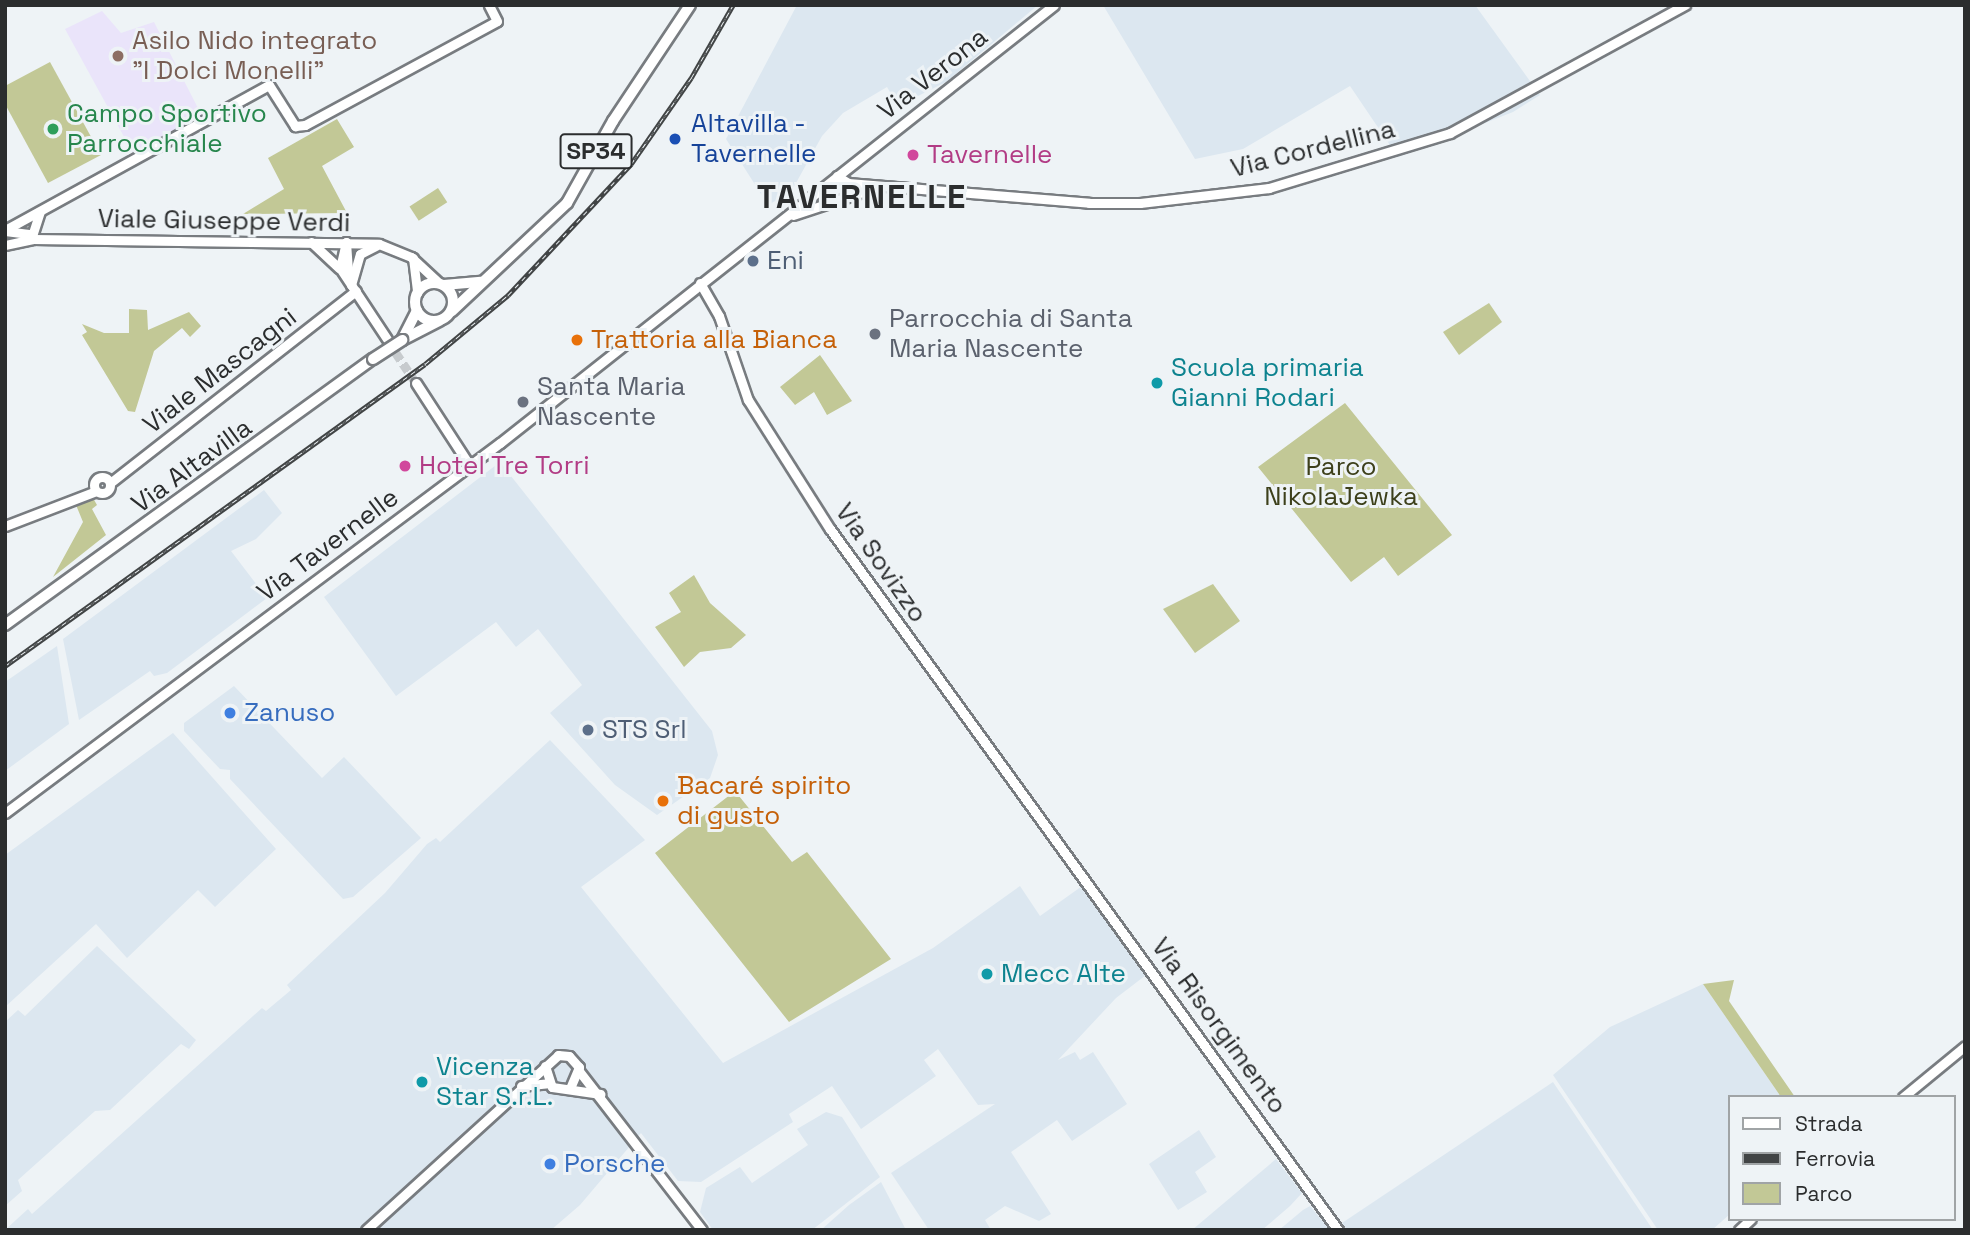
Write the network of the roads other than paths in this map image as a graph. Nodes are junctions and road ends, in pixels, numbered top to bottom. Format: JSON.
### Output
{"nodes":[{"id":1,"x":489,"y":5,"type":"edge"},
{"id":2,"x":690,"y":5,"type":"edge"},
{"id":3,"x":1054,"y":5,"type":"edge"},
{"id":4,"x":1685,"y":5,"type":"edge"},
{"id":5,"x":837,"y":176,"type":"junction"},
{"id":6,"x":918,"y":187,"type":"junction"},
{"id":7,"x":40,"y":212,"type":"junction"},
{"id":8,"x":778,"y":221,"type":"junction"},
{"id":9,"x":5,"y":231,"type":"edge"},
{"id":10,"x":32,"y":238,"type":"junction"},
{"id":11,"x":309,"y":241,"type":"junction"},
{"id":12,"x":346,"y":242,"type":"junction"},
{"id":13,"x":379,"y":244,"type":"junction"},
{"id":14,"x":5,"y":245,"type":"edge"},
{"id":15,"x":413,"y":258,"type":"junction"},
{"id":16,"x":340,"y":268,"type":"junction"},
{"id":17,"x":485,"y":281,"type":"junction"},
{"id":18,"x":700,"y":283,"type":"junction"},
{"id":19,"x":441,"y":284,"type":"junction"},
{"id":20,"x":354,"y":288,"type":"junction"},
{"id":21,"x":417,"y":293,"type":"junction"},
{"id":22,"x":417,"y":311,"type":"junction"},
{"id":23,"x":452,"y":311,"type":"junction"},
{"id":24,"x":441,"y":320,"type":"junction"},
{"id":25,"x":387,"y":339,"type":"tunnel mouth"},
{"id":26,"x":402,"y":340,"type":"junction"},
{"id":27,"x":416,"y":383,"type":"tunnel mouth"},
{"id":28,"x":470,"y":466,"type":"junction"},
{"id":29,"x":5,"y":526,"type":"edge"},
{"id":30,"x":5,"y":625,"type":"edge"},
{"id":31,"x":5,"y":813,"type":"edge"},
{"id":32,"x":1063,"y":848,"type":"joint"},
{"id":33,"x":1965,"y":1046,"type":"edge"},
{"id":34,"x":545,"y":1066,"type":"junction"},
{"id":35,"x":579,"y":1071,"type":"junction"},
{"id":36,"x":548,"y":1083,"type":"junction"},
{"id":37,"x":521,"y":1086,"type":"junction"},
{"id":38,"x":570,"y":1088,"type":"junction"},
{"id":39,"x":601,"y":1095,"type":"junction"},
{"id":40,"x":1905,"y":1095,"type":"edge"},
{"id":41,"x":366,"y":1230,"type":"edge"},
{"id":42,"x":702,"y":1230,"type":"edge"},
{"id":43,"x":1338,"y":1230,"type":"edge"}],
"edges":[{"from":1,"to":7,"type":"street"},
{"from":2,"to":17,"type":"main road","number":"SP34"},
{"from":3,"to":5,"type":"street","name":"Via Verona"},
{"from":4,"to":6,"type":"street","name":"Via Cordellina"},
{"from":5,"to":6,"type":"street","name":"Via Cordellina"},
{"from":5,"to":8,"type":"street","name":"Via Tavernelle"},
{"from":6,"to":8,"type":"street","name":"Via Cordellina"},
{"from":7,"to":9,"type":"street"},
{"from":7,"to":10,"type":"street"},
{"from":8,"to":18,"type":"street","name":"Via Tavernelle"},
{"from":9,"to":10,"type":"street"},
{"from":10,"to":11,"type":"street","name":"Viale Giuseppe Verdi"},
{"from":10,"to":14,"type":"street"},
{"from":11,"to":12,"type":"street","name":"Viale Giuseppe Verdi"},
{"from":11,"to":16,"type":"street"},
{"from":12,"to":13,"type":"street","name":"Viale Giuseppe Verdi"},
{"from":12,"to":16,"type":"street"},
{"from":12,"to":20,"type":"street"},
{"from":13,"to":15,"type":"street","name":"Viale Giuseppe Verdi"},
{"from":13,"to":20,"type":"street"},
{"from":15,"to":19,"type":"street","name":"Viale Giuseppe Verdi"},
{"from":15,"to":21,"type":"street"},
{"from":16,"to":20,"type":"street"},
{"from":17,"to":19,"type":"main road"},
{"from":17,"to":23,"type":"main road","number":"SP34"},
{"from":18,"to":28,"type":"street","name":"Via Tavernelle"},
{"from":18,"to":32,"type":"street","name":"Via Sovizzo"},
{"from":19,"to":21,"type":"main road"},
{"from":19,"to":23,"type":"main road"},
{"from":20,"to":25,"type":"street"},
{"from":20,"to":29,"type":"street","name":"Viale Mascagni"},
{"from":21,"to":22,"type":"main road","number":"SP34"},
{"from":22,"to":24,"type":"main road"},
{"from":22,"to":26,"type":"main road","name":"Via Altavilla","number":"SP34"},
{"from":23,"to":24,"type":"main road","number":"SP34"},
{"from":24,"to":26,"type":"main road","name":"Via Altavilla","number":"SP34"},
{"from":26,"to":30,"type":"main road","name":"Via Altavilla","number":"SP34","bridge":true},
{"from":27,"to":28,"type":"street"},
{"from":28,"to":31,"type":"street","name":"Via Tavernelle"},
{"from":32,"to":43,"type":"street","name":"Via Risorgimento"},
{"from":33,"to":40,"type":"street"},
{"from":34,"to":35,"type":"street"},
{"from":34,"to":36,"type":"street"},
{"from":34,"to":37,"type":"street"},
{"from":35,"to":38,"type":"street"},
{"from":35,"to":39,"type":"street"},
{"from":36,"to":37,"type":"street"},
{"from":36,"to":38,"type":"street"},
{"from":37,"to":41,"type":"street"},
{"from":38,"to":39,"type":"street"},
{"from":39,"to":42,"type":"street"}]}
